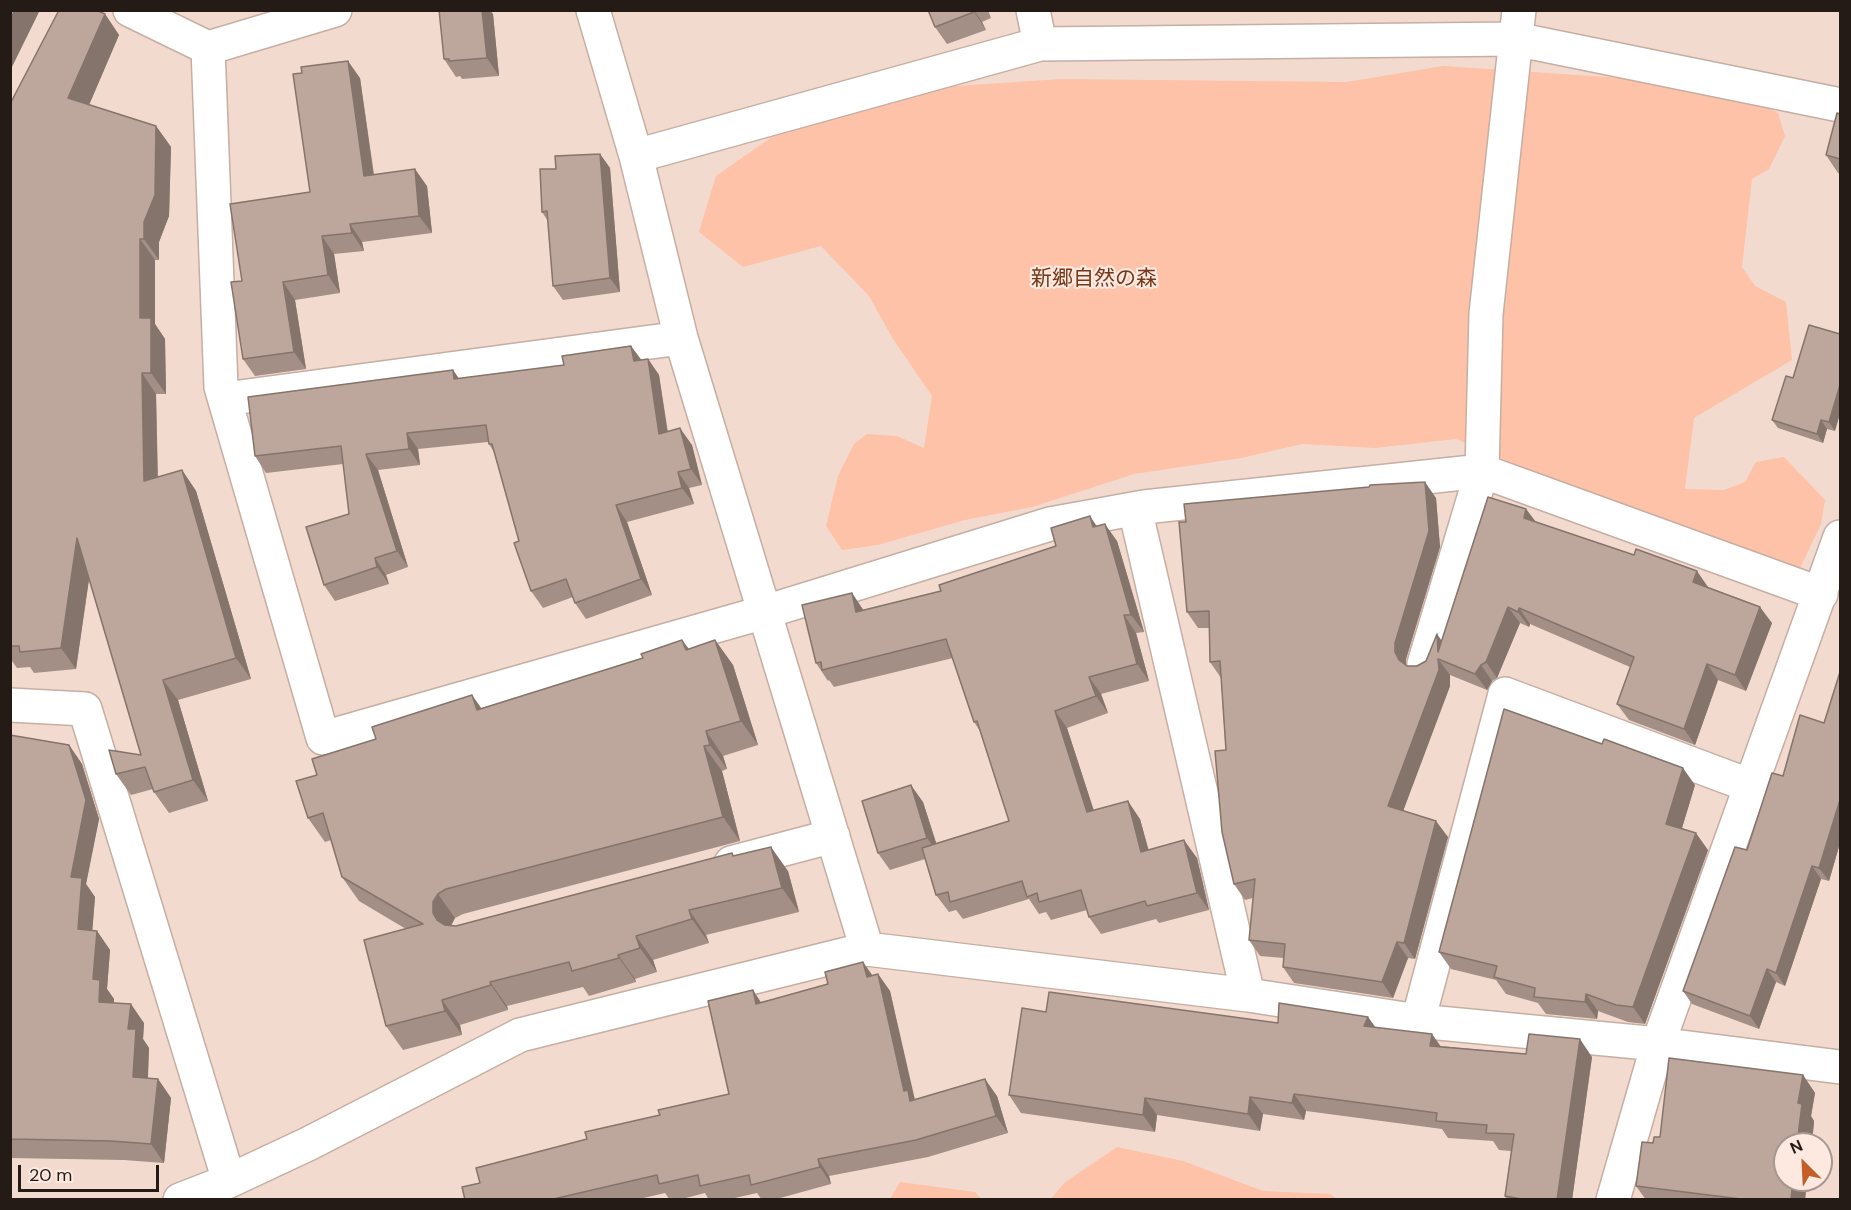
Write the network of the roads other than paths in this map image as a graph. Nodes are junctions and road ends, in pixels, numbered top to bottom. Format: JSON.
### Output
{"nodes":[{"id":1,"x":130,"y":10,"type":"edge"},
{"id":2,"x":335,"y":10,"type":"edge"},
{"id":3,"x":593,"y":10,"type":"edge"},
{"id":4,"x":1033,"y":10,"type":"edge"},
{"id":5,"x":1517,"y":25,"type":"edge"},
{"id":6,"x":1040,"y":44,"type":"junction"},
{"id":7,"x":208,"y":48,"type":"junction"},
{"id":8,"x":1840,"y":105,"type":"edge"},
{"id":9,"x":636,"y":156,"type":"junction"},
{"id":10,"x":681,"y":338,"type":"junction"},
{"id":11,"x":225,"y":399,"type":"junction"},
{"id":12,"x":1482,"y":471,"type":"junction"},
{"id":13,"x":1135,"y":509,"type":"junction"},
{"id":14,"x":1840,"y":537,"type":"edge"},
{"id":15,"x":1821,"y":594,"type":"junction"},
{"id":16,"x":765,"y":612,"type":"junction"},
{"id":17,"x":1424,"y":664,"type":"edge"},
{"id":18,"x":10,"y":705,"type":"edge"},
{"id":19,"x":1751,"y":786,"type":"junction"},
{"id":20,"x":833,"y":836,"type":"junction"},
{"id":21,"x":708,"y":869,"type":"edge"},
{"id":22,"x":867,"y":949,"type":"junction"},
{"id":23,"x":1248,"y":995,"type":"junction"},
{"id":24,"x":1418,"y":1021,"type":"junction"},
{"id":25,"x":1658,"y":1044,"type":"junction"},
{"id":26,"x":1840,"y":1067,"type":"edge"},
{"id":27,"x":229,"y":1181,"type":"junction"},
{"id":28,"x":180,"y":1200,"type":"edge"},
{"id":29,"x":1612,"y":1200,"type":"edge"}],
"edges":[{"from":1,"to":7,"type":"street"},
{"from":2,"to":7,"type":"street"},
{"from":3,"to":9,"type":"street"},
{"from":4,"to":6,"type":"street"},
{"from":5,"to":6,"type":"street"},
{"from":5,"to":8,"type":"street"},
{"from":5,"to":12,"type":"street"},
{"from":6,"to":9,"type":"street"},
{"from":7,"to":11,"type":"street"},
{"from":9,"to":10,"type":"street"},
{"from":10,"to":11,"type":"street"},
{"from":10,"to":16,"type":"street"},
{"from":11,"to":16,"type":"street"},
{"from":12,"to":13,"type":"street"},
{"from":12,"to":15,"type":"street"},
{"from":12,"to":17,"type":"street"},
{"from":13,"to":16,"type":"street"},
{"from":13,"to":23,"type":"street"},
{"from":14,"to":15,"type":"street"},
{"from":15,"to":19,"type":"street"},
{"from":16,"to":20,"type":"street"},
{"from":18,"to":27,"type":"street"},
{"from":19,"to":24,"type":"street"},
{"from":19,"to":25,"type":"street"},
{"from":20,"to":21,"type":"street"},
{"from":20,"to":22,"type":"street"},
{"from":22,"to":23,"type":"street"},
{"from":22,"to":27,"type":"street"},
{"from":23,"to":24,"type":"street"},
{"from":24,"to":25,"type":"street"},
{"from":25,"to":26,"type":"street"},
{"from":25,"to":29,"type":"street"},
{"from":27,"to":28,"type":"street"}]}
